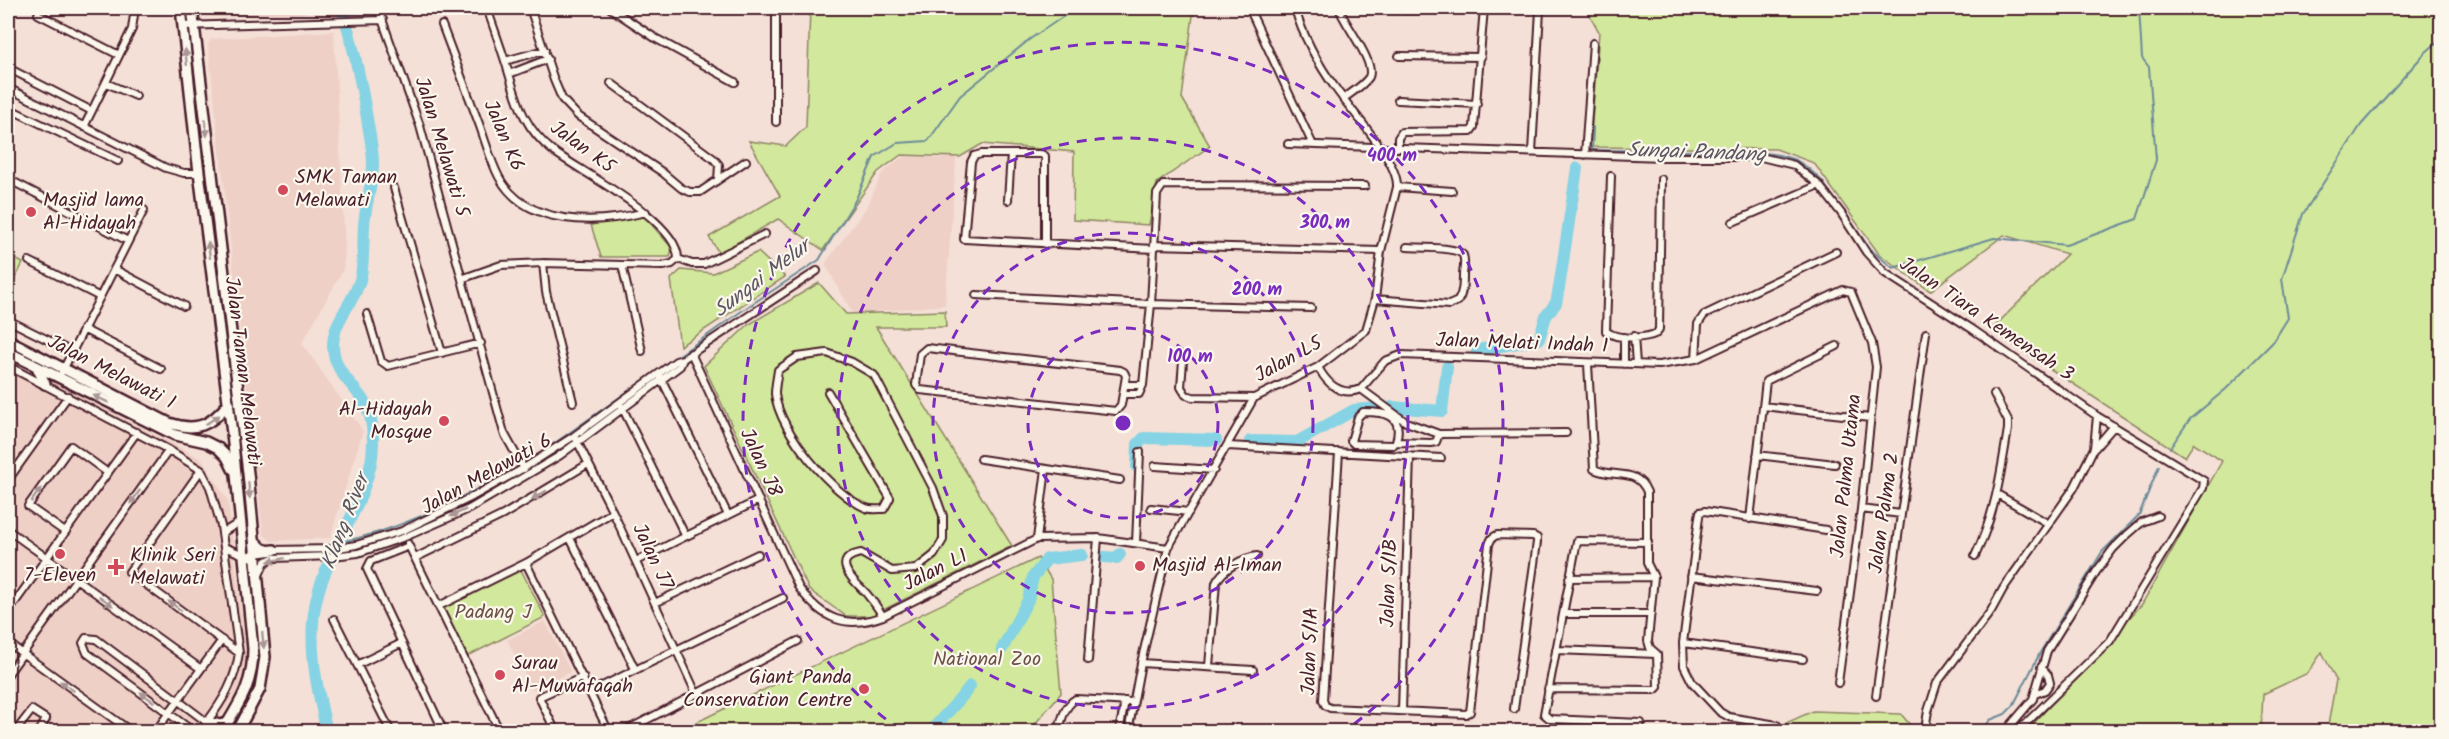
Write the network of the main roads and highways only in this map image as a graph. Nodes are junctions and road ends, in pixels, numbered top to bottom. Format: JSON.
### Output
{"nodes":[{"id":1,"x":181,"y":8,"type":"edge"},
{"id":2,"x":192,"y":8,"type":"edge"},
{"id":3,"x":8,"y":340,"type":"edge"},
{"id":4,"x":8,"y":352,"type":"edge"},
{"id":5,"x":37,"y":367,"type":"junction"},
{"id":6,"x":61,"y":373,"type":"junction"},
{"id":7,"x":45,"y":384,"type":"road end"},
{"id":8,"x":229,"y":404,"type":"junction"},
{"id":9,"x":237,"y":477,"type":"junction"},
{"id":10,"x":274,"y":550,"type":"road end"},
{"id":11,"x":255,"y":554,"type":"junction"},
{"id":12,"x":245,"y":566,"type":"junction"},
{"id":13,"x":207,"y":722,"type":"road end"},
{"id":14,"x":227,"y":723,"type":"junction"},
{"id":15,"x":221,"y":732,"type":"edge"},
{"id":16,"x":237,"y":732,"type":"edge"}],
"edges":[{"from":8,"to":1,"type":"main road","name":"Jalan Taman Melawati","one_way":true},
{"from":2,"to":11,"type":"main road","name":"Jalan Taman Melawati","one_way":true},
{"from":3,"to":6,"type":"main road","name":"Jalan Melawati 1"},
{"from":4,"to":5,"type":"main road","name":"Jalan Melawati 1"},
{"from":5,"to":6,"type":"main road","name":"Jalan Melawati 1"},
{"from":5,"to":7,"type":"main road"},
{"from":6,"to":8,"type":"main road","name":"Jalan Melawati 1","one_way":true},
{"from":9,"to":6,"type":"main road","name":"Jalan Melawati 1","one_way":true},
{"from":8,"to":9,"type":"main road","name":"Jalan Taman Melawati"},
{"from":9,"to":12,"type":"main road","name":"Jalan Taman Melawati"},
{"from":10,"to":11,"type":"main road"},
{"from":11,"to":12,"type":"main road"},
{"from":11,"to":16,"type":"main road","name":"Jalan Taman Melawati","one_way":true},
{"from":12,"to":14,"type":"main road","name":"Jalan Taman Melawati"},
{"from":13,"to":14,"type":"main road"},
{"from":14,"to":15,"type":"main road","name":"Jalan Taman Melawati"}]}
